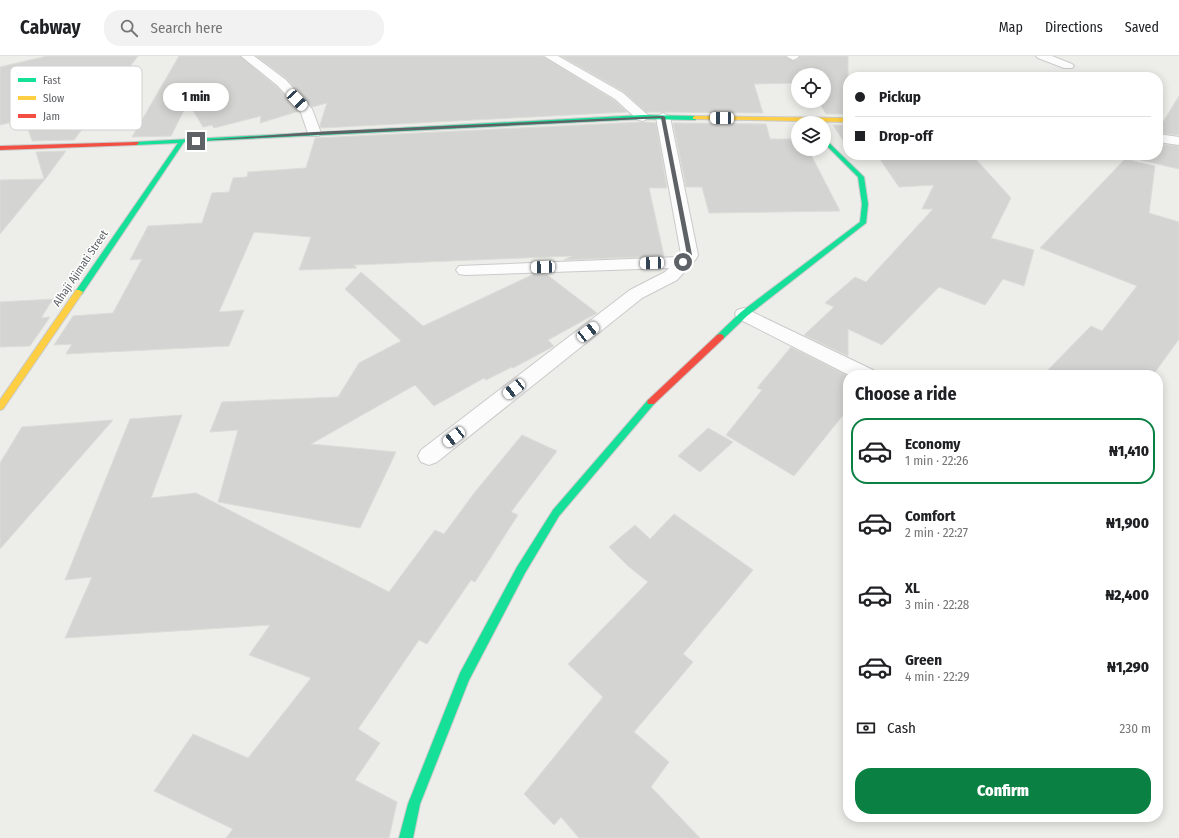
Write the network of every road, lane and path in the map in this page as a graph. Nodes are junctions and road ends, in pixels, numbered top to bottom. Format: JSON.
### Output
{"nodes":[{"id":1,"x":247,"y":56,"type":"edge"},
{"id":2,"x":550,"y":56,"type":"edge"},
{"id":3,"x":1042,"y":56,"type":"edge"},
{"id":4,"x":1071,"y":61,"type":"edge"},
{"id":5,"x":1063,"y":72,"type":"edge"},
{"id":6,"x":644,"y":116,"type":"junction"},
{"id":7,"x":663,"y":117,"type":"junction"},
{"id":8,"x":831,"y":120,"type":"edge"},
{"id":9,"x":843,"y":120,"type":"edge"},
{"id":10,"x":791,"y":121,"type":"edge"},
{"id":11,"x":314,"y":133,"type":"junction"},
{"id":12,"x":1163,"y":139,"type":"edge"},
{"id":13,"x":1179,"y":141,"type":"edge"},
{"id":14,"x":181,"y":142,"type":"junction"},
{"id":15,"x":831,"y":147,"type":"edge"},
{"id":16,"x":0,"y":148,"type":"edge"},
{"id":17,"x":843,"y":160,"type":"edge"},
{"id":18,"x":843,"y":160,"type":"edge"},
{"id":19,"x":683,"y":262,"type":"junction"},
{"id":20,"x":465,"y":270,"type":"dead end"},
{"id":21,"x":744,"y":314,"type":"junction"},
{"id":22,"x":856,"y":370,"type":"edge"},
{"id":23,"x":0,"y":407,"type":"edge"},
{"id":24,"x":429,"y":456,"type":"dead end"},
{"id":25,"x":406,"y":838,"type":"edge"}],
"edges":[{"from":1,"to":11,"type":"street"},
{"from":2,"to":6,"type":"street"},
{"from":3,"to":4,"type":"street"},
{"from":4,"to":5,"type":"street"},
{"from":6,"to":7,"type":"street"},
{"from":6,"to":11,"type":"street"},
{"from":7,"to":10,"type":"street"},
{"from":7,"to":19,"type":"street"},
{"from":8,"to":9,"type":"street"},
{"from":11,"to":14,"type":"street"},
{"from":12,"to":13,"type":"street"},
{"from":14,"to":16,"type":"street"},
{"from":14,"to":23,"type":"street","name":"Alhaji Ajimati Street"},
{"from":15,"to":17,"type":"street"},
{"from":18,"to":21,"type":"street"},
{"from":19,"to":20,"type":"street"},
{"from":19,"to":24,"type":"street"},
{"from":21,"to":22,"type":"street"},
{"from":21,"to":25,"type":"street"}]}
